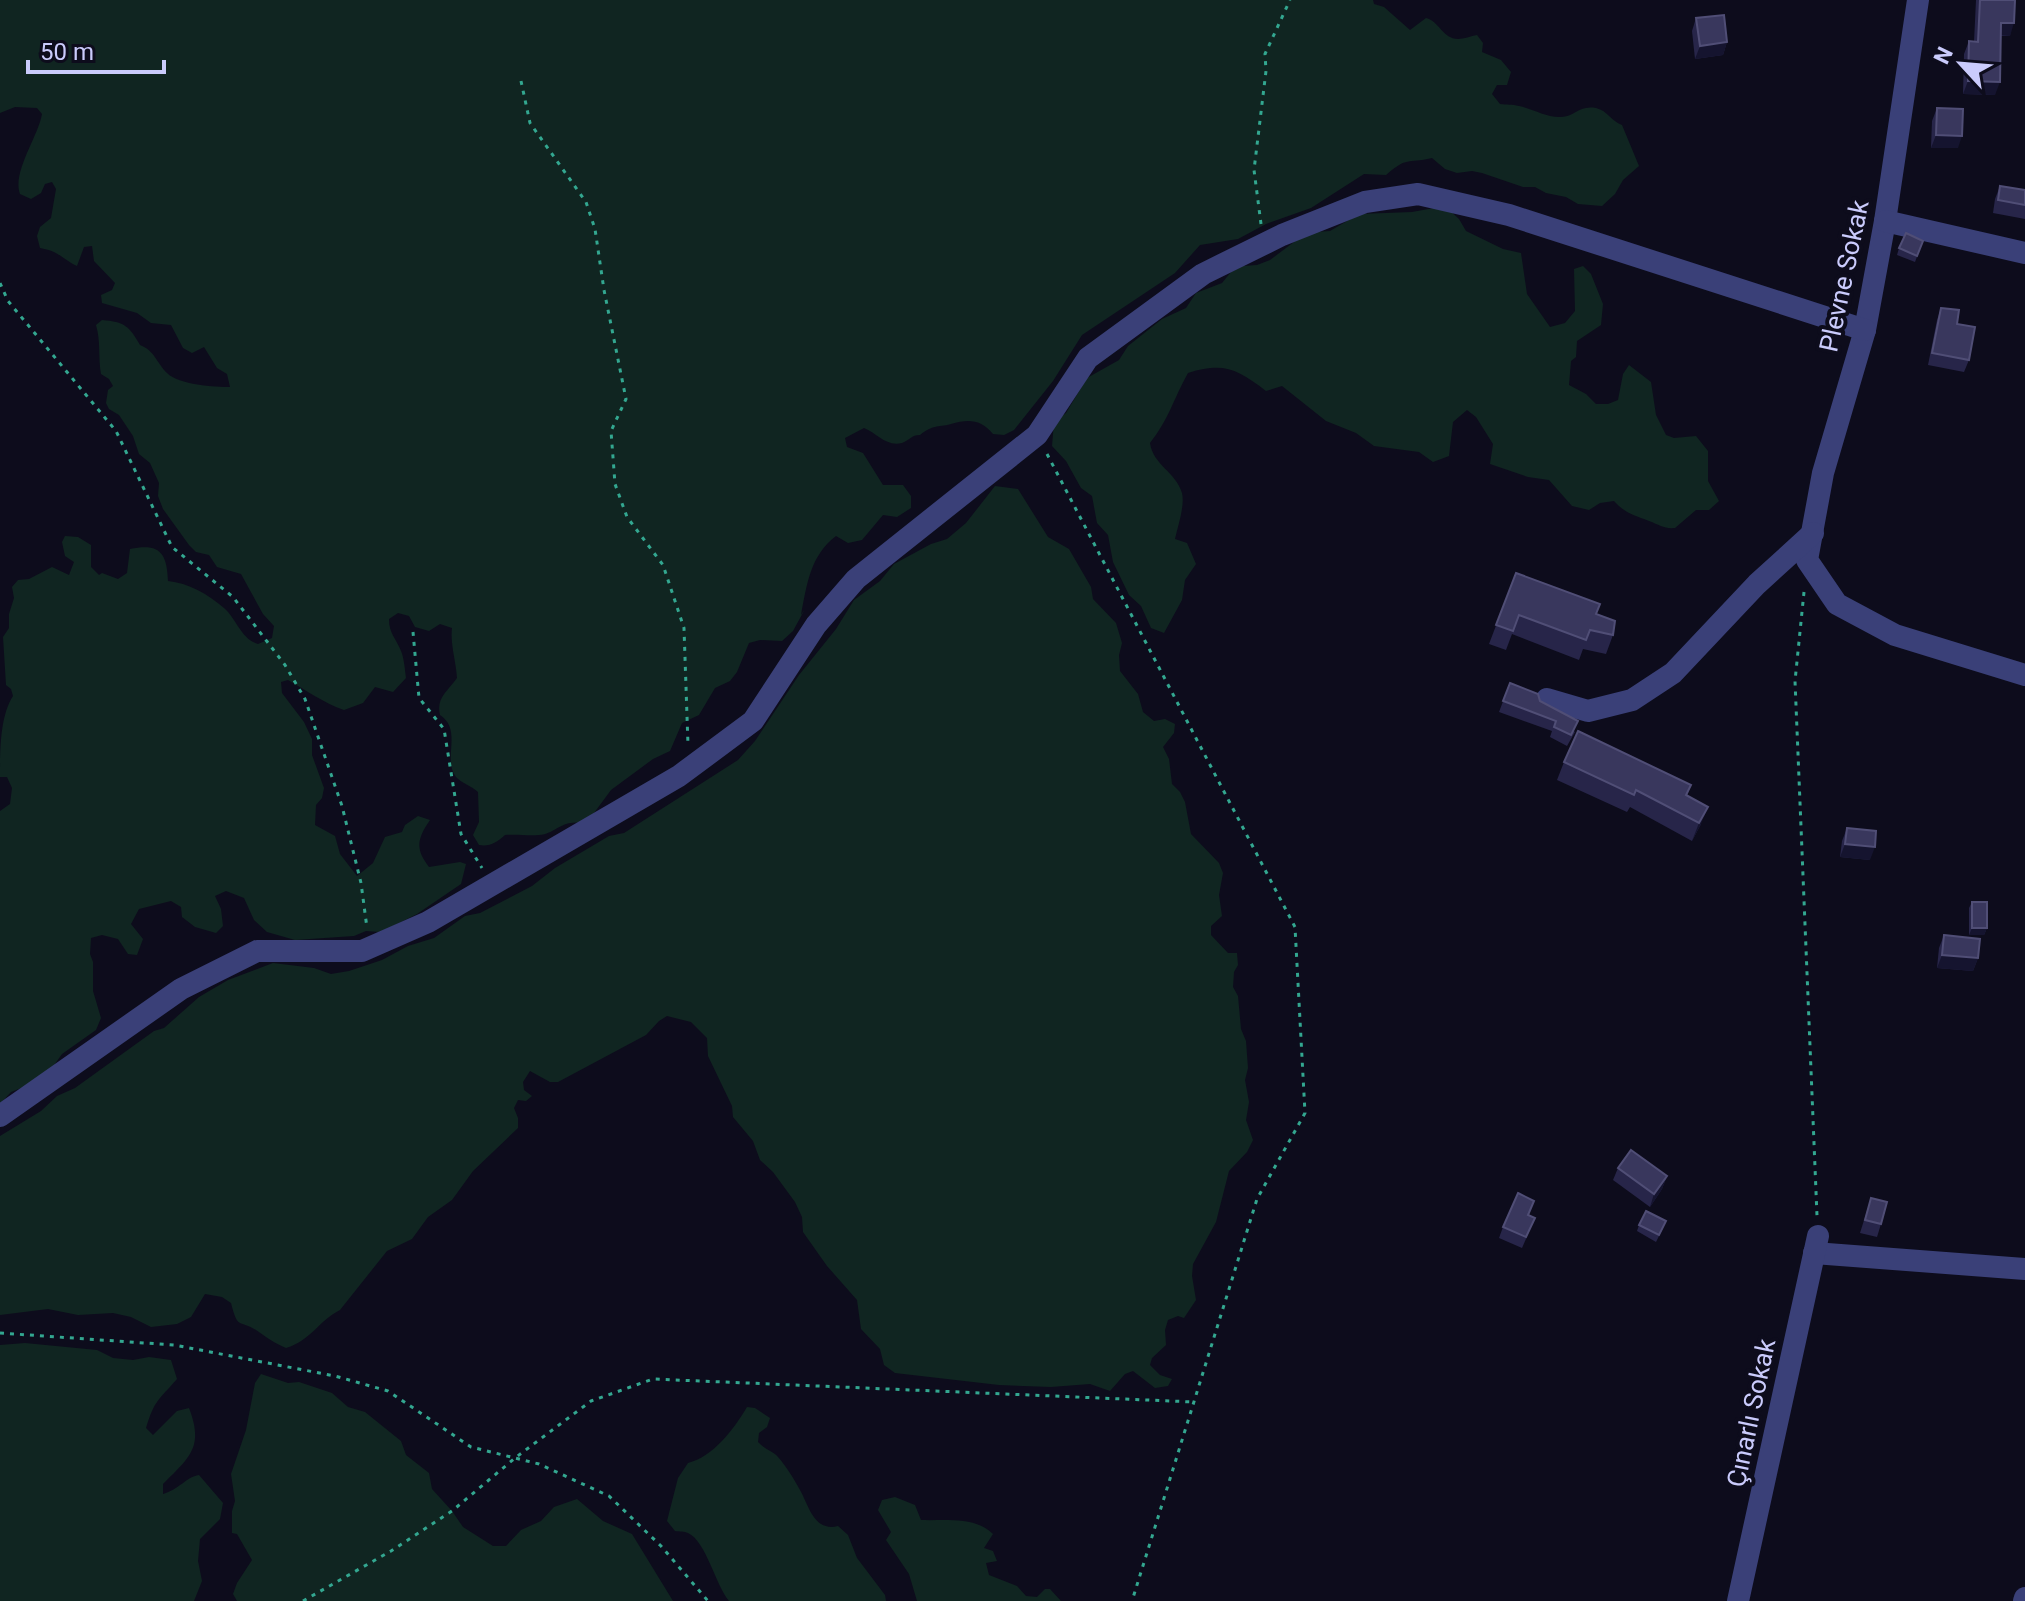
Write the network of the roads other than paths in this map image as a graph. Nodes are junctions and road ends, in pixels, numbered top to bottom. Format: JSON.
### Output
{"nodes":[{"id":1,"x":1918,"y":0,"type":"edge"},
{"id":2,"x":1885,"y":221,"type":"junction"},
{"id":3,"x":2025,"y":253,"type":"edge"},
{"id":4,"x":1865,"y":330,"type":"junction"},
{"id":5,"x":1813,"y":533,"type":"junction"},
{"id":6,"x":2025,"y":675,"type":"edge"},
{"id":7,"x":1547,"y":699,"type":"dead end"},
{"id":8,"x":0,"y":1116,"type":"edge"},
{"id":9,"x":2025,"y":1269,"type":"edge"},
{"id":10,"x":1738,"y":1601,"type":"edge"}],
"edges":[{"from":1,"to":2,"type":"street","name":"Plevne Sokak"},
{"from":2,"to":3,"type":"street"},
{"from":2,"to":4,"type":"street","name":"Plevne Sokak"},
{"from":4,"to":5,"type":"street","name":"Plevne Sokak"},
{"from":4,"to":8,"type":"street"},
{"from":5,"to":6,"type":"street","name":"Plevne Sokak"},
{"from":5,"to":7,"type":"street"},
{"from":9,"to":10,"type":"street","name":"Çınarlı Sokak"}]}
